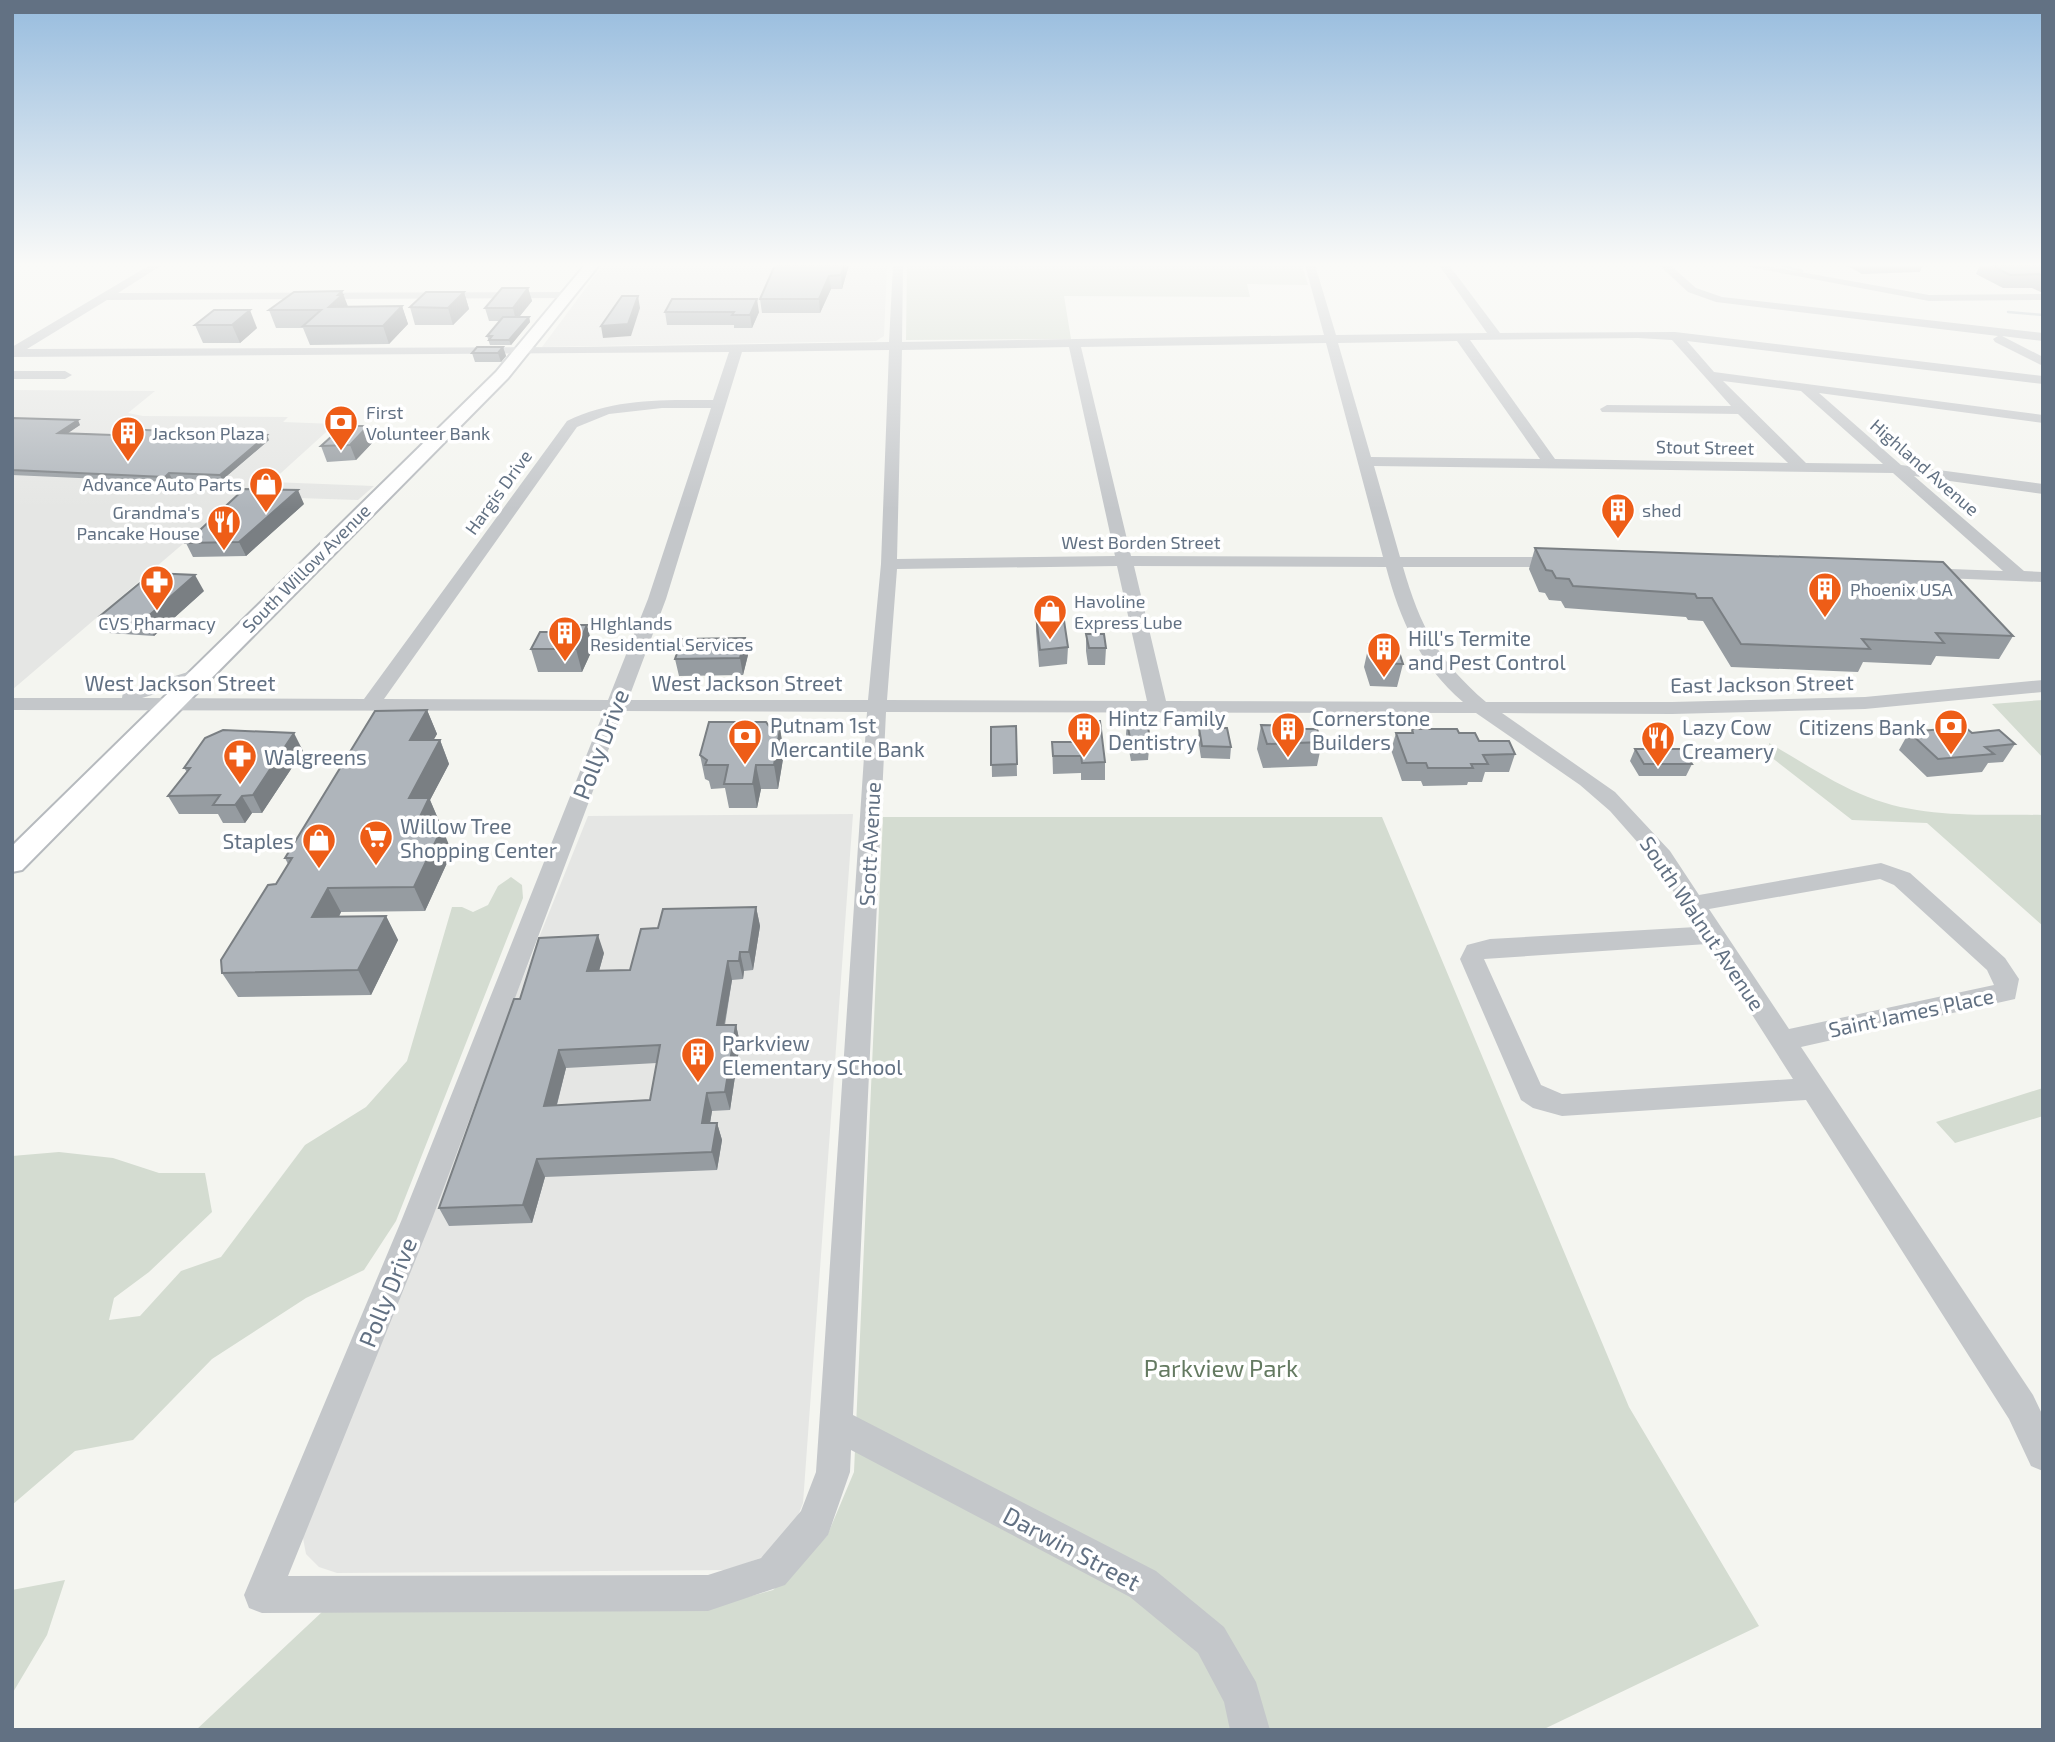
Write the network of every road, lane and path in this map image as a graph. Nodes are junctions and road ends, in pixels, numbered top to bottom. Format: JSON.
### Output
{"nodes":[{"id":1,"x":528,"y":346,"type":"edge"},
{"id":2,"x":774,"y":346,"type":"edge"},
{"id":3,"x":896,"y":346,"type":"edge"},
{"id":4,"x":1075,"y":346,"type":"edge"},
{"id":5,"x":1333,"y":346,"type":"edge"},
{"id":6,"x":1468,"y":346,"type":"edge"},
{"id":7,"x":1684,"y":346,"type":"edge"},
{"id":8,"x":1761,"y":346,"type":"edge"},
{"id":9,"x":2013,"y":346,"type":"edge"},
{"id":10,"x":737,"y":347,"type":"junction"},
{"id":11,"x":524,"y":351,"type":"junction"},
{"id":12,"x":12,"y":353,"type":"edge"},
{"id":13,"x":58,"y":353,"type":"junction"},
{"id":14,"x":2043,"y":362,"type":"edge"},
{"id":15,"x":12,"y":375,"type":"edge"},
{"id":16,"x":27,"y":375,"type":"junction"},
{"id":17,"x":65,"y":375,"type":"dead end"},
{"id":18,"x":1710,"y":375,"type":"junction"},
{"id":19,"x":2043,"y":380,"type":"edge"},
{"id":20,"x":1804,"y":387,"type":"junction"},
{"id":21,"x":719,"y":404,"type":"junction"},
{"id":22,"x":1607,"y":409,"type":"dead end"},
{"id":23,"x":1742,"y":410,"type":"junction"},
{"id":24,"x":2043,"y":419,"type":"edge"},
{"id":25,"x":1366,"y":461,"type":"junction"},
{"id":26,"x":1551,"y":464,"type":"junction"},
{"id":27,"x":1801,"y":467,"type":"junction"},
{"id":28,"x":1899,"y":469,"type":"junction"},
{"id":29,"x":2043,"y":489,"type":"edge"},
{"id":30,"x":1393,"y":560,"type":"junction"},
{"id":31,"x":1124,"y":561,"type":"junction"},
{"id":32,"x":1575,"y":562,"type":"edge"},
{"id":33,"x":890,"y":564,"type":"junction"},
{"id":34,"x":1907,"y":572,"type":"edge"},
{"id":35,"x":2019,"y":576,"type":"junction"},
{"id":36,"x":2043,"y":577,"type":"edge"},
{"id":37,"x":201,"y":674,"type":"junction"},
{"id":38,"x":2043,"y":686,"type":"edge"},
{"id":39,"x":12,"y":704,"type":"edge"},
{"id":40,"x":73,"y":704,"type":"junction"},
{"id":41,"x":171,"y":704,"type":"junction"},
{"id":42,"x":616,"y":704,"type":"junction"},
{"id":43,"x":1157,"y":704,"type":"junction"},
{"id":44,"x":369,"y":706,"type":"junction"},
{"id":45,"x":877,"y":706,"type":"junction"},
{"id":46,"x":1481,"y":708,"type":"junction"},
{"id":47,"x":12,"y":863,"type":"edge"},
{"id":48,"x":1692,"y":904,"type":"junction"},
{"id":49,"x":1711,"y":934,"type":"junction"},
{"id":50,"x":1780,"y":1041,"type":"junction"},
{"id":51,"x":1812,"y":1088,"type":"junction"},
{"id":52,"x":836,"y":1424,"type":"junction"},
{"id":53,"x":2043,"y":1454,"type":"edge"},
{"id":54,"x":1250,"y":1730,"type":"edge"}],
"edges":[{"from":1,"to":11,"type":"main road","name":"South Willow Avenue"},
{"from":2,"to":10,"type":"street"},
{"from":3,"to":33,"type":"street","name":"Scott Avenue"},
{"from":4,"to":31,"type":"street"},
{"from":5,"to":25,"type":"street","name":"South Walnut Avenue"},
{"from":6,"to":26,"type":"street"},
{"from":7,"to":18,"type":"street"},
{"from":8,"to":19,"type":"street"},
{"from":9,"to":14,"type":"street"},
{"from":10,"to":11,"type":"street"},
{"from":10,"to":21,"type":"street","name":"Polly Drive"},
{"from":11,"to":13,"type":"street"},
{"from":11,"to":37,"type":"main road","name":"South Willow Avenue"},
{"from":12,"to":13,"type":"street"},
{"from":13,"to":16,"type":"street"},
{"from":15,"to":16,"type":"street"},
{"from":16,"to":17,"type":"street"},
{"from":18,"to":20,"type":"street"},
{"from":18,"to":23,"type":"street"},
{"from":20,"to":24,"type":"street"},
{"from":20,"to":28,"type":"street","name":"Highland Avenue"},
{"from":21,"to":42,"type":"street","name":"Polly Drive"},
{"from":21,"to":44,"type":"street","name":"Hargis Drive"},
{"from":22,"to":23,"type":"street"},
{"from":23,"to":27,"type":"street"},
{"from":25,"to":26,"type":"street","name":"Stout Street"},
{"from":25,"to":30,"type":"street","name":"South Walnut Avenue"},
{"from":26,"to":27,"type":"street","name":"Stout Street"},
{"from":27,"to":28,"type":"street","name":"Stout Street"},
{"from":28,"to":29,"type":"street","name":"Stout Street"},
{"from":28,"to":35,"type":"street","name":"Highland Avenue"},
{"from":30,"to":31,"type":"street","name":"West Borden Street"},
{"from":30,"to":32,"type":"street","name":"West Borden Street"},
{"from":30,"to":46,"type":"street","name":"South Walnut Avenue"},
{"from":31,"to":33,"type":"street","name":"West Borden Street"},
{"from":31,"to":43,"type":"street"},
{"from":33,"to":45,"type":"street","name":"Scott Avenue"},
{"from":34,"to":35,"type":"street"},
{"from":35,"to":36,"type":"street"},
{"from":37,"to":40,"type":"street"},
{"from":37,"to":41,"type":"main road","name":"South Willow Avenue"},
{"from":38,"to":46,"type":"street","name":"East Jackson Street"},
{"from":39,"to":40,"type":"street","name":"West Jackson Street"},
{"from":40,"to":41,"type":"street","name":"West Jackson Street"},
{"from":41,"to":44,"type":"street","name":"West Jackson Street"},
{"from":41,"to":47,"type":"main road","name":"South Willow Avenue"},
{"from":42,"to":44,"type":"street","name":"West Jackson Street"},
{"from":42,"to":45,"type":"street","name":"West Jackson Street"},
{"from":42,"to":52,"type":"street","name":"Polly Drive"},
{"from":43,"to":45,"type":"street","name":"West Jackson Street"},
{"from":43,"to":46,"type":"street","name":"West Jackson Street"},
{"from":45,"to":52,"type":"street","name":"Scott Avenue"},
{"from":46,"to":48,"type":"street","name":"South Walnut Avenue"},
{"from":48,"to":49,"type":"street","name":"South Walnut Avenue"},
{"from":48,"to":50,"type":"street","name":"Saint James Place"},
{"from":49,"to":50,"type":"street","name":"South Walnut Avenue"},
{"from":49,"to":51,"type":"street"},
{"from":50,"to":51,"type":"street","name":"South Walnut Avenue"},
{"from":51,"to":53,"type":"street","name":"South Walnut Avenue"},
{"from":52,"to":54,"type":"street","name":"Darwin Street"}]}
